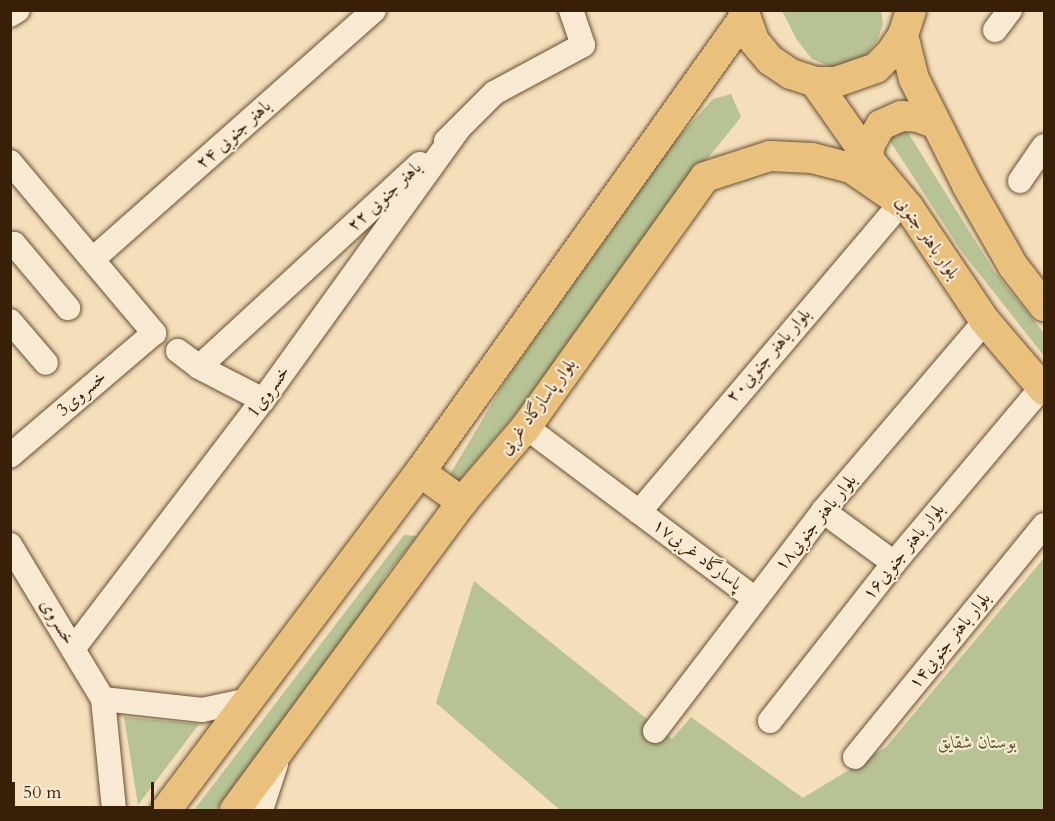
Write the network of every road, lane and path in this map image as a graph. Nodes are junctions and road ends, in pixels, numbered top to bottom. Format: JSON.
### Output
{"nodes":[{"id":1,"x":18,"y":10,"type":"edge"},
{"id":2,"x":374,"y":10,"type":"edge"},
{"id":3,"x":571,"y":10,"type":"edge"},
{"id":4,"x":1010,"y":10,"type":"edge"},
{"id":5,"x":744,"y":14,"type":"edge"},
{"id":6,"x":10,"y":15,"type":"edge"},
{"id":7,"x":907,"y":23,"type":"edge"},
{"id":8,"x":995,"y":30,"type":"dead end"},
{"id":9,"x":814,"y":82,"type":"junction"},
{"id":10,"x":936,"y":124,"type":"junction"},
{"id":11,"x":458,"y":130,"type":"junction"},
{"id":12,"x":1044,"y":146,"type":"edge"},
{"id":13,"x":868,"y":158,"type":"junction"},
{"id":14,"x":10,"y":162,"type":"edge"},
{"id":15,"x":1020,"y":180,"type":"dead end"},
{"id":16,"x":905,"y":205,"type":"junction"},
{"id":17,"x":10,"y":247,"type":"edge"},
{"id":18,"x":93,"y":259,"type":"junction"},
{"id":19,"x":1044,"y":306,"type":"edge"},
{"id":20,"x":68,"y":308,"type":"dead end"},
{"id":21,"x":985,"y":321,"type":"junction"},
{"id":22,"x":12,"y":326,"type":"edge"},
{"id":23,"x":178,"y":351,"type":"dead end"},
{"id":24,"x":46,"y":363,"type":"dead end"},
{"id":25,"x":199,"y":367,"type":"junction"},
{"id":26,"x":1043,"y":389,"type":"edge"},
{"id":27,"x":263,"y":400,"type":"junction"},
{"id":28,"x":526,"y":427,"type":"junction"},
{"id":29,"x":10,"y":456,"type":"edge"},
{"id":30,"x":420,"y":472,"type":"junction"},
{"id":31,"x":462,"y":502,"type":"junction"},
{"id":32,"x":823,"y":511,"type":"junction"},
{"id":33,"x":639,"y":512,"type":"junction"},
{"id":34,"x":1044,"y":525,"type":"edge"},
{"id":35,"x":10,"y":544,"type":"edge"},
{"id":36,"x":894,"y":563,"type":"junction"},
{"id":37,"x":755,"y":599,"type":"junction"},
{"id":38,"x":73,"y":649,"type":"junction"},
{"id":39,"x":103,"y":699,"type":"junction"},
{"id":40,"x":249,"y":700,"type":"junction"},
{"id":41,"x":770,"y":721,"type":"dead end"},
{"id":42,"x":655,"y":731,"type":"dead end"},
{"id":43,"x":283,"y":747,"type":"junction"},
{"id":44,"x":855,"y":757,"type":"dead end"},
{"id":45,"x":114,"y":810,"type":"edge"},
{"id":46,"x":166,"y":810,"type":"edge"},
{"id":47,"x":235,"y":810,"type":"edge"},
{"id":48,"x":261,"y":810,"type":"edge"}],
"edges":[{"from":1,"to":6,"type":"street"},
{"from":2,"to":18,"type":"street","name":"۲۴ باهنر جنوبی"},
{"from":3,"to":11,"type":"street","name":"۲۲ باهنر جنوبی"},
{"from":4,"to":8,"type":"street"},
{"from":5,"to":9,"type":"main road"},
{"from":5,"to":30,"type":"main road"},
{"from":7,"to":9,"type":"main road"},
{"from":7,"to":10,"type":"main road"},
{"from":9,"to":13,"type":"main road","name":"بلوار باهنر جنوبی"},
{"from":10,"to":13,"type":"main road"},
{"from":10,"to":19,"type":"main road"},
{"from":11,"to":25,"type":"street","name":"۲۲ باهنر جنوبی"},
{"from":11,"to":27,"type":"street","name":"خسروى1"},
{"from":12,"to":15,"type":"street"},
{"from":13,"to":16,"type":"main road","name":"بلوار باهنر جنوبی"},
{"from":14,"to":18,"type":"street"},
{"from":16,"to":21,"type":"main road","name":"بلوار باهنر جنوبی"},
{"from":16,"to":28,"type":"main road","name":"بلوار پاسارگاد غربی"},
{"from":16,"to":33,"type":"street","name":"بلوار باهنر جنوبی۲۰"},
{"from":17,"to":20,"type":"street"},
{"from":18,"to":29,"type":"street","name":"3خسروى"},
{"from":21,"to":26,"type":"main road","name":"بلوار باهنر جنوبی"},
{"from":21,"to":32,"type":"street","name":"۱۸بلوار باهنر جنوبی"},
{"from":22,"to":24,"type":"street"},
{"from":23,"to":25,"type":"street"},
{"from":25,"to":27,"type":"street"},
{"from":26,"to":36,"type":"street","name":"بلوار باهنر جنوبی۱۶"},
{"from":27,"to":38,"type":"street","name":"خسروى1"},
{"from":28,"to":31,"type":"main road","name":"بلوار پاسارگاد غربی"},
{"from":28,"to":33,"type":"street","name":"۱۷پاسارگاد غربی"},
{"from":30,"to":31,"type":"main road"},
{"from":30,"to":40,"type":"main road"},
{"from":31,"to":43,"type":"main road","name":"بلوار پاسارگاد غربی"},
{"from":32,"to":36,"type":"street"},
{"from":32,"to":37,"type":"street","name":"۱۸بلوار باهنر جنوبی"},
{"from":33,"to":37,"type":"street","name":"۱۷پاسارگاد غربی"},
{"from":34,"to":44,"type":"street","name":"بلوار باهنر جنوبی۱۴"},
{"from":35,"to":38,"type":"street","name":"خسروى"},
{"from":36,"to":41,"type":"street","name":"بلوار باهنر جنوبی۱۶"},
{"from":37,"to":42,"type":"street","name":"۱۸بلوار باهنر جنوبی"},
{"from":38,"to":39,"type":"street","name":"خسروى"},
{"from":39,"to":40,"type":"street"},
{"from":39,"to":45,"type":"street"},
{"from":40,"to":46,"type":"main road"},
{"from":43,"to":47,"type":"main road","name":"بلوار پاسارگاد غربی"},
{"from":43,"to":48,"type":"street"}]}
